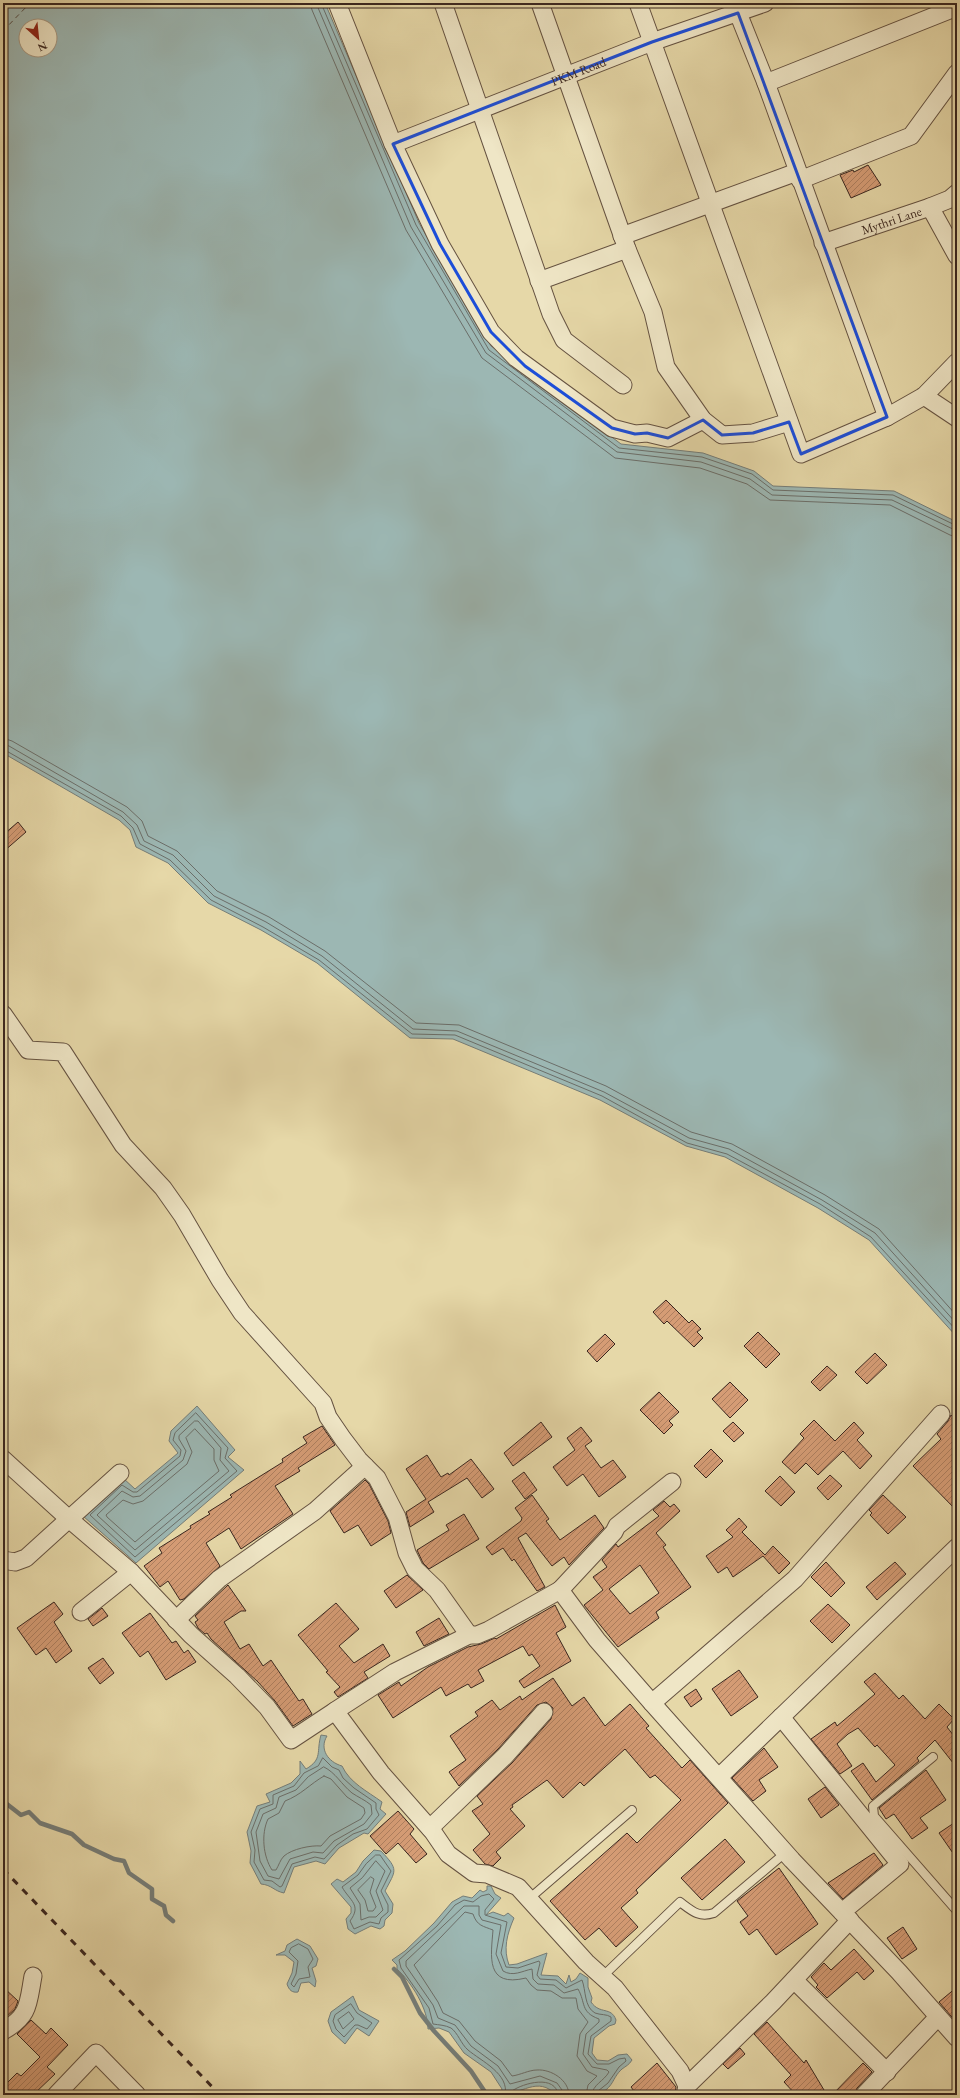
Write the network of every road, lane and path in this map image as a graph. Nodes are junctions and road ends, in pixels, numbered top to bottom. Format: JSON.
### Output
{"nodes":[{"id":1,"x":337,"y":3,"type":"edge"},
{"id":2,"x":443,"y":3,"type":"edge"},
{"id":3,"x":540,"y":3,"type":"edge"},
{"id":4,"x":638,"y":3,"type":"edge"},
{"id":5,"x":765,"y":3,"type":"edge"},
{"id":6,"x":957,"y":7,"type":"edge"},
{"id":7,"x":736,"y":8,"type":"edge"},
{"id":8,"x":652,"y":42,"type":"junction"},
{"id":9,"x":957,"y":73,"type":"edge"},
{"id":10,"x":566,"y":76,"type":"junction"},
{"id":11,"x":766,"y":83,"type":"junction"},
{"id":12,"x":480,"y":110,"type":"junction"},
{"id":13,"x":393,"y":144,"type":"junction"},
{"id":14,"x":799,"y":176,"type":"junction"},
{"id":15,"x":957,"y":193,"type":"edge"},
{"id":16,"x":710,"y":204,"type":"junction"},
{"id":17,"x":930,"y":207,"type":"junction"},
{"id":18,"x":624,"y":243,"type":"junction"},
{"id":19,"x":823,"y":243,"type":"junction"},
{"id":20,"x":957,"y":256,"type":"edge"},
{"id":21,"x":540,"y":281,"type":"junction"},
{"id":22,"x":957,"y":362,"type":"edge"},
{"id":23,"x":624,"y":385,"type":"dead end"},
{"id":24,"x":924,"y":396,"type":"junction"},
{"id":25,"x":887,"y":417,"type":"junction"},
{"id":26,"x":957,"y":418,"type":"edge"},
{"id":27,"x":703,"y":420,"type":"junction"},
{"id":28,"x":789,"y":422,"type":"junction"},
{"id":29,"x":3,"y":1014,"type":"edge"},
{"id":30,"x":941,"y":1414,"type":"dead end"},
{"id":31,"x":3,"y":1459,"type":"edge"},
{"id":32,"x":365,"y":1466,"type":"junction"},
{"id":33,"x":120,"y":1473,"type":"dead end"},
{"id":34,"x":672,"y":1482,"type":"dead end"},
{"id":35,"x":68,"y":1519,"type":"junction"},
{"id":36,"x":957,"y":1547,"type":"edge"},
{"id":37,"x":3,"y":1560,"type":"edge"},
{"id":38,"x":131,"y":1572,"type":"junction"},
{"id":39,"x":560,"y":1590,"type":"junction"},
{"id":40,"x":81,"y":1612,"type":"dead end"},
{"id":41,"x":176,"y":1620,"type":"junction"},
{"id":42,"x":469,"y":1635,"type":"junction"},
{"id":43,"x":652,"y":1703,"type":"junction"},
{"id":44,"x":335,"y":1711,"type":"junction"},
{"id":45,"x":544,"y":1712,"type":"dead end"},
{"id":46,"x":781,"y":1717,"type":"junction"},
{"id":47,"x":933,"y":1757,"type":"dead end"},
{"id":48,"x":719,"y":1777,"type":"junction"},
{"id":49,"x":632,"y":1810,"type":"dead end"},
{"id":50,"x":430,"y":1828,"type":"junction"},
{"id":51,"x":785,"y":1853,"type":"junction"},
{"id":52,"x":530,"y":1898,"type":"junction"},
{"id":53,"x":957,"y":1911,"type":"edge"},
{"id":54,"x":846,"y":1916,"type":"junction"},
{"id":55,"x":33,"y":1976,"type":"dead end"},
{"id":56,"x":602,"y":1977,"type":"junction"},
{"id":57,"x":794,"y":1980,"type":"junction"},
{"id":58,"x":937,"y":2018,"type":"junction"},
{"id":59,"x":3,"y":2031,"type":"edge"},
{"id":60,"x":957,"y":2038,"type":"edge"},
{"id":61,"x":887,"y":2072,"type":"junction"},
{"id":62,"x":686,"y":2091,"type":"edge"},
{"id":63,"x":56,"y":2095,"type":"edge"},
{"id":64,"x":137,"y":2095,"type":"edge"},
{"id":65,"x":864,"y":2095,"type":"edge"}],
"edges":[{"from":1,"to":13,"type":"street"},
{"from":2,"to":12,"type":"street"},
{"from":3,"to":10,"type":"street"},
{"from":4,"to":8,"type":"street"},
{"from":5,"to":7,"type":"street","name":"PKM Road"},
{"from":6,"to":11,"type":"street"},
{"from":7,"to":8,"type":"street","name":"PKM Road"},
{"from":7,"to":11,"type":"street"},
{"from":8,"to":10,"type":"street","name":"PKM Road"},
{"from":8,"to":16,"type":"street"},
{"from":9,"to":14,"type":"street"},
{"from":10,"to":12,"type":"street","name":"PKM Road"},
{"from":10,"to":18,"type":"street"},
{"from":11,"to":14,"type":"street"},
{"from":12,"to":13,"type":"street","name":"PKM Road"},
{"from":12,"to":21,"type":"street"},
{"from":13,"to":27,"type":"street"},
{"from":14,"to":16,"type":"street"},
{"from":14,"to":19,"type":"street"},
{"from":15,"to":17,"type":"street","name":"Mythri Lane"},
{"from":16,"to":18,"type":"street"},
{"from":16,"to":28,"type":"street"},
{"from":17,"to":19,"type":"street","name":"Mythri Lane"},
{"from":17,"to":20,"type":"street"},
{"from":18,"to":21,"type":"street"},
{"from":18,"to":27,"type":"street"},
{"from":19,"to":25,"type":"street"},
{"from":21,"to":23,"type":"street"},
{"from":22,"to":24,"type":"street"},
{"from":24,"to":25,"type":"street"},
{"from":24,"to":26,"type":"street"},
{"from":25,"to":28,"type":"street"},
{"from":27,"to":28,"type":"street"},
{"from":29,"to":32,"type":"street"},
{"from":30,"to":43,"type":"street"},
{"from":31,"to":35,"type":"street"},
{"from":32,"to":41,"type":"street"},
{"from":32,"to":42,"type":"street"},
{"from":33,"to":35,"type":"street"},
{"from":34,"to":39,"type":"street"},
{"from":35,"to":37,"type":"street"},
{"from":35,"to":38,"type":"street"},
{"from":36,"to":46,"type":"street"},
{"from":38,"to":40,"type":"street"},
{"from":38,"to":41,"type":"street"},
{"from":39,"to":42,"type":"street"},
{"from":39,"to":43,"type":"street"},
{"from":41,"to":44,"type":"street"},
{"from":42,"to":44,"type":"street"},
{"from":43,"to":48,"type":"street"},
{"from":44,"to":50,"type":"street"},
{"from":45,"to":50,"type":"street"},
{"from":46,"to":48,"type":"street"},
{"from":46,"to":54,"type":"street"},
{"from":47,"to":53,"type":"lane"},
{"from":48,"to":51,"type":"street"},
{"from":49,"to":52,"type":"lane"},
{"from":50,"to":52,"type":"street"},
{"from":51,"to":54,"type":"street"},
{"from":51,"to":56,"type":"lane"},
{"from":52,"to":56,"type":"street"},
{"from":54,"to":57,"type":"street"},
{"from":54,"to":58,"type":"street"},
{"from":55,"to":59,"type":"street"},
{"from":56,"to":62,"type":"street"},
{"from":57,"to":61,"type":"street"},
{"from":57,"to":62,"type":"street"},
{"from":58,"to":60,"type":"street"},
{"from":58,"to":61,"type":"street"},
{"from":61,"to":65,"type":"street"},
{"from":63,"to":64,"type":"street"}]}
